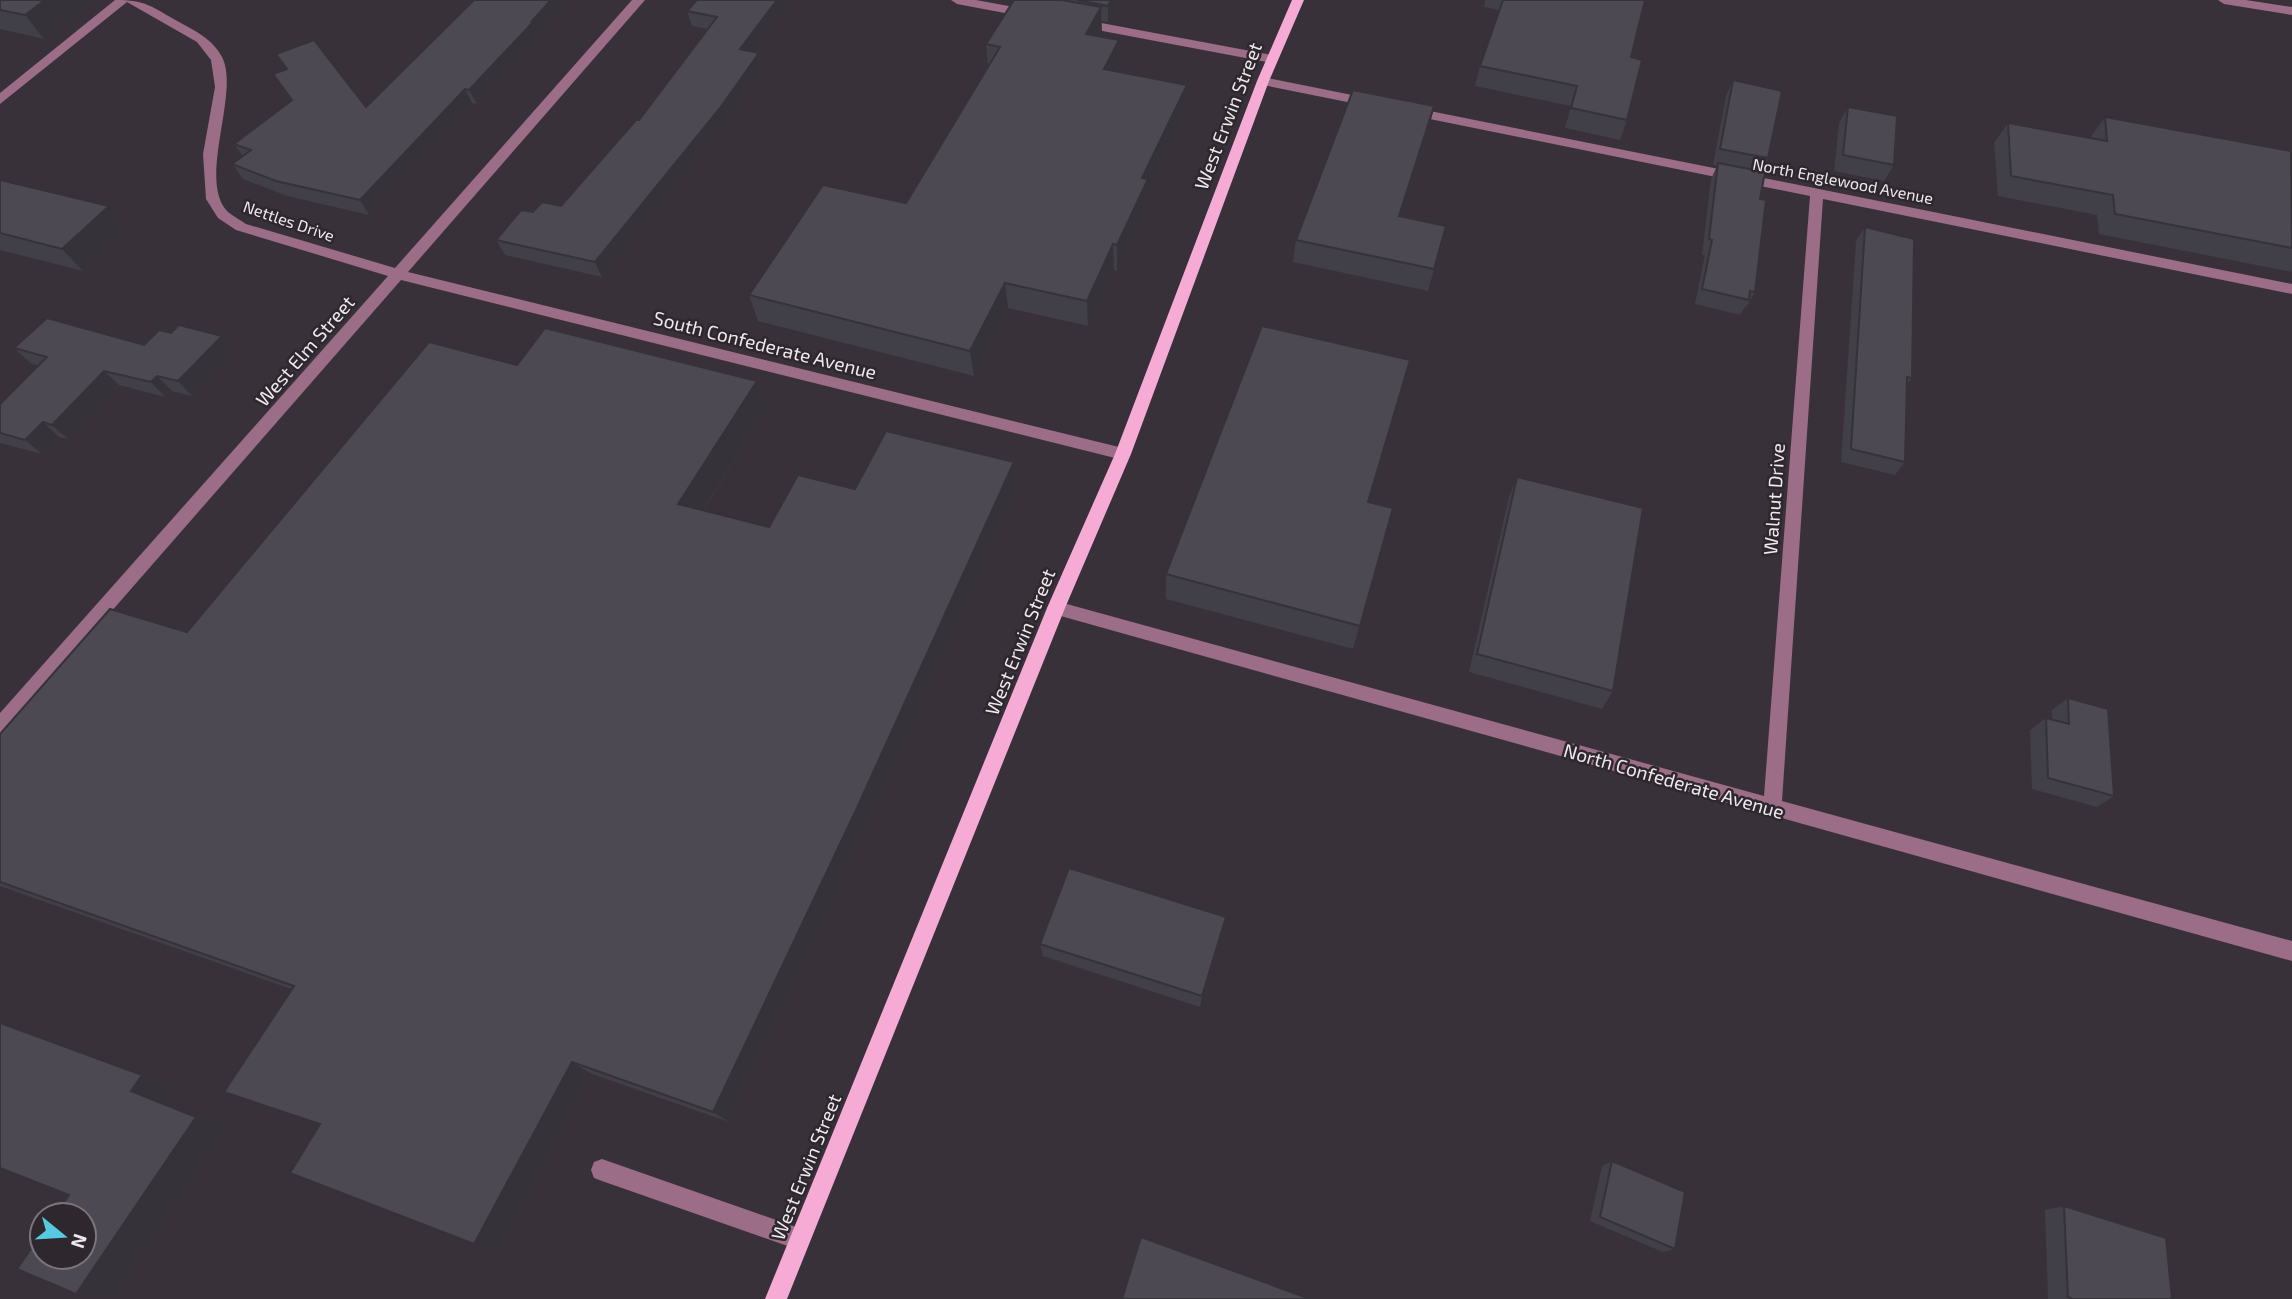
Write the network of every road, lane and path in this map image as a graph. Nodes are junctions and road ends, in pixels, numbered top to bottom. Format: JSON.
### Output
{"nodes":[{"id":1,"x":122,"y":0,"type":"edge"},
{"id":2,"x":131,"y":0,"type":"edge"},
{"id":3,"x":639,"y":0,"type":"edge"},
{"id":4,"x":957,"y":0,"type":"edge"},
{"id":5,"x":1298,"y":0,"type":"edge"},
{"id":6,"x":2224,"y":0,"type":"edge"},
{"id":7,"x":2292,"y":11,"type":"edge"},
{"id":8,"x":1272,"y":60,"type":"junction"},
{"id":9,"x":1263,"y":81,"type":"junction"},
{"id":10,"x":0,"y":100,"type":"edge"},
{"id":11,"x":1817,"y":193,"type":"junction"},
{"id":12,"x":398,"y":274,"type":"junction"},
{"id":13,"x":2292,"y":289,"type":"edge"},
{"id":14,"x":1122,"y":454,"type":"junction"},
{"id":15,"x":1056,"y":608,"type":"junction"},
{"id":16,"x":0,"y":726,"type":"edge"},
{"id":17,"x":1772,"y":808,"type":"junction"},
{"id":18,"x":2292,"y":951,"type":"edge"},
{"id":19,"x":602,"y":1170,"type":"dead end"},
{"id":20,"x":799,"y":1239,"type":"junction"},
{"id":21,"x":776,"y":1299,"type":"edge"}],
"edges":[{"from":1,"to":10,"type":"street"},
{"from":2,"to":12,"type":"street","name":"Nettles Drive"},
{"from":3,"to":12,"type":"street","name":"West Elm Street"},
{"from":4,"to":8,"type":"street"},
{"from":5,"to":8,"type":"main road","name":"West Erwin Street"},
{"from":6,"to":7,"type":"street"},
{"from":8,"to":9,"type":"main road","name":"West Erwin Street"},
{"from":9,"to":11,"type":"street","name":"North Englewood Avenue"},
{"from":9,"to":14,"type":"main road","name":"West Erwin Street"},
{"from":11,"to":13,"type":"street","name":"North Englewood Avenue"},
{"from":11,"to":17,"type":"street","name":"Walnut Drive"},
{"from":12,"to":14,"type":"street","name":"South Confederate Avenue"},
{"from":12,"to":16,"type":"street","name":"West Elm Street"},
{"from":14,"to":15,"type":"main road","name":"West Erwin Street"},
{"from":15,"to":17,"type":"street","name":"North Confederate Avenue"},
{"from":15,"to":20,"type":"main road","name":"West Erwin Street"},
{"from":17,"to":18,"type":"street","name":"North Confederate Avenue"},
{"from":19,"to":20,"type":"street"},
{"from":20,"to":21,"type":"main road","name":"West Erwin Street"}]}
